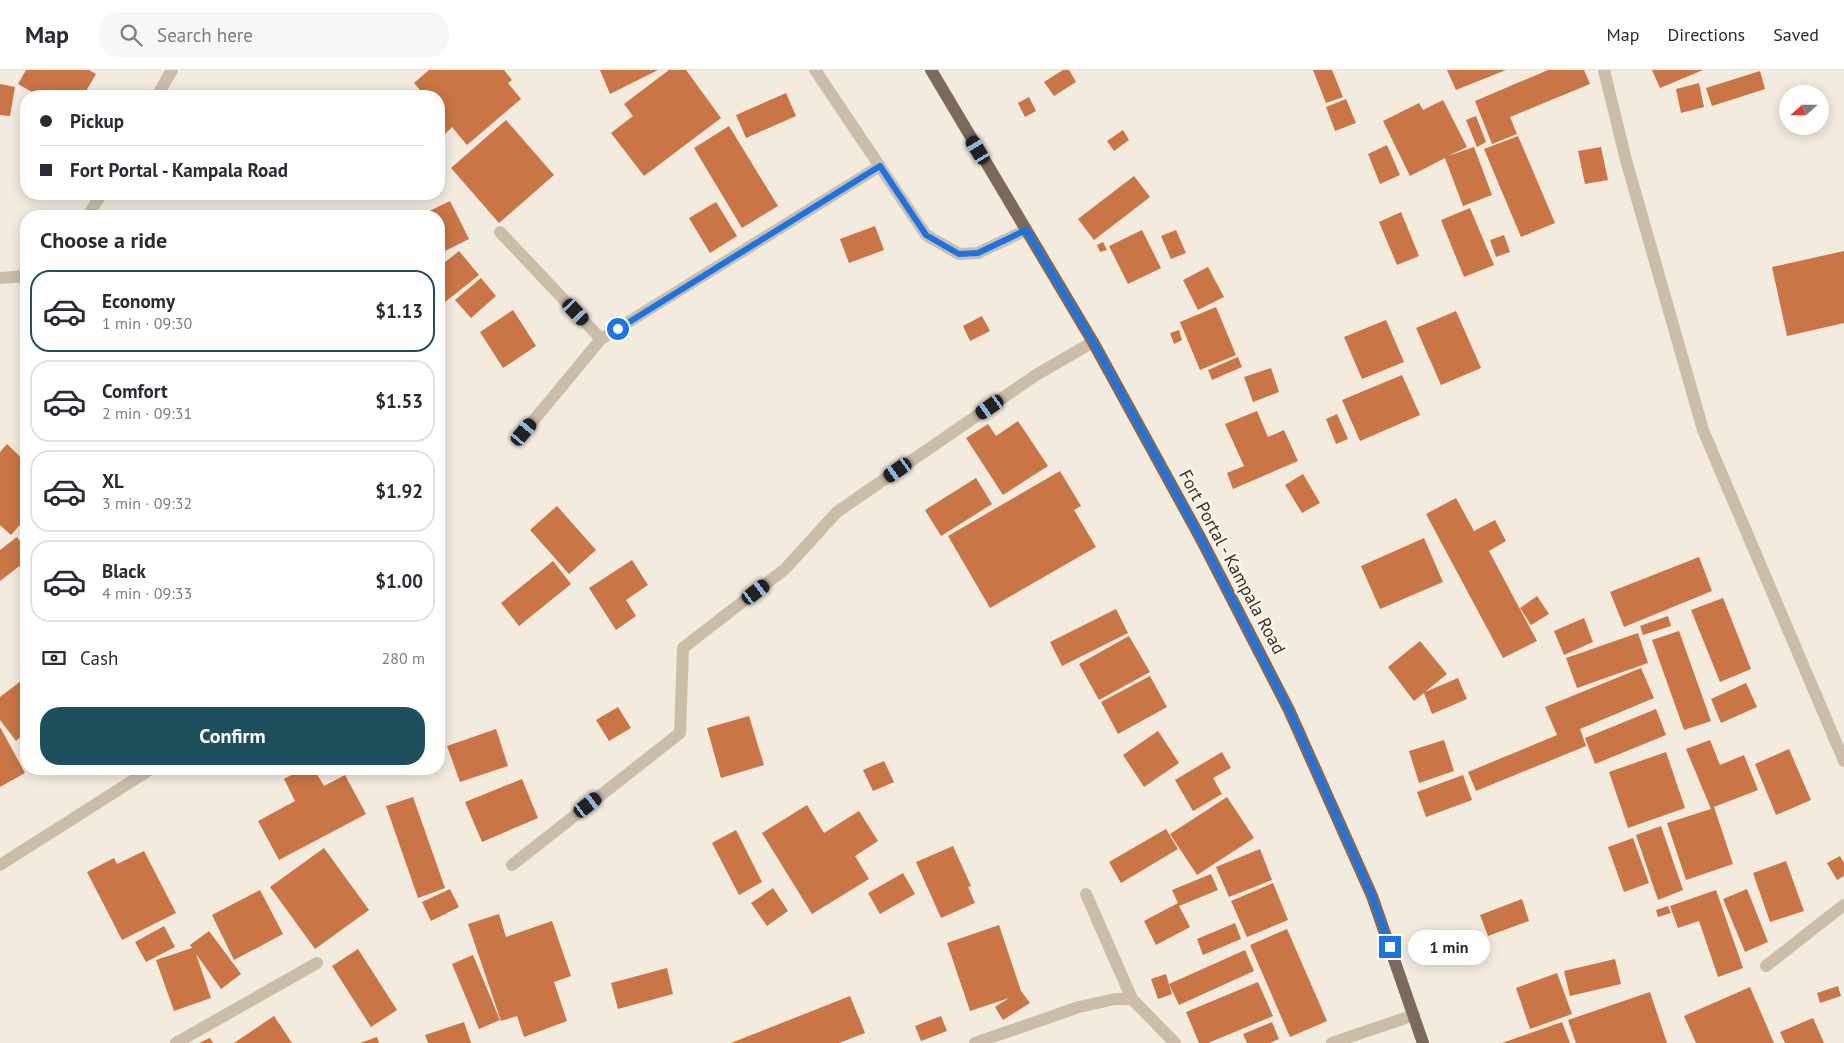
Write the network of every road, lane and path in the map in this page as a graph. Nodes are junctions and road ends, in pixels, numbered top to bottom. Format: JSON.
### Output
{"nodes":[{"id":1,"x":172,"y":70,"type":"edge"},
{"id":2,"x":816,"y":70,"type":"edge"},
{"id":3,"x":931,"y":70,"type":"edge"},
{"id":4,"x":1604,"y":70,"type":"edge"},
{"id":5,"x":160,"y":90,"type":"edge"},
{"id":6,"x":880,"y":166,"type":"junction"},
{"id":7,"x":1026,"y":230,"type":"junction"},
{"id":8,"x":500,"y":232,"type":"dead end"},
{"id":9,"x":20,"y":276,"type":"edge"},
{"id":10,"x":0,"y":278,"type":"edge"},
{"id":11,"x":601,"y":339,"type":"junction"},
{"id":12,"x":1093,"y":342,"type":"junction"},
{"id":13,"x":524,"y":432,"type":"dead end"},
{"id":14,"x":1844,"y":761,"type":"edge"},
{"id":15,"x":142,"y":775,"type":"edge"},
{"id":16,"x":0,"y":865,"type":"edge"},
{"id":17,"x":512,"y":865,"type":"dead end"},
{"id":18,"x":1086,"y":894,"type":"dead end"},
{"id":19,"x":1844,"y":906,"type":"edge"},
{"id":20,"x":317,"y":964,"type":"dead end"},
{"id":21,"x":1766,"y":966,"type":"dead end"},
{"id":22,"x":1132,"y":1000,"type":"junction"},
{"id":23,"x":1414,"y":1015,"type":"junction"},
{"id":24,"x":176,"y":1043,"type":"edge"},
{"id":25,"x":975,"y":1043,"type":"edge"},
{"id":26,"x":1176,"y":1043,"type":"edge"},
{"id":27,"x":1332,"y":1043,"type":"edge"},
{"id":28,"x":1423,"y":1043,"type":"edge"}],
"edges":[{"from":1,"to":5,"type":"street"},
{"from":2,"to":6,"type":"street"},
{"from":3,"to":7,"type":"main road","name":"Fort Portal - Kampala Road"},
{"from":4,"to":14,"type":"street"},
{"from":6,"to":7,"type":"street"},
{"from":6,"to":11,"type":"street"},
{"from":7,"to":12,"type":"main road","name":"Fort Portal - Kampala Road"},
{"from":8,"to":11,"type":"street"},
{"from":9,"to":10,"type":"street"},
{"from":11,"to":13,"type":"street"},
{"from":12,"to":17,"type":"street"},
{"from":12,"to":23,"type":"main road","name":"Fort Portal - Kampala Road"},
{"from":15,"to":16,"type":"street"},
{"from":18,"to":22,"type":"street"},
{"from":19,"to":21,"type":"street"},
{"from":20,"to":24,"type":"street"},
{"from":22,"to":25,"type":"street"},
{"from":22,"to":26,"type":"street"},
{"from":23,"to":27,"type":"street"},
{"from":23,"to":28,"type":"main road","name":"Fort Portal - Kampala Road"}]}
